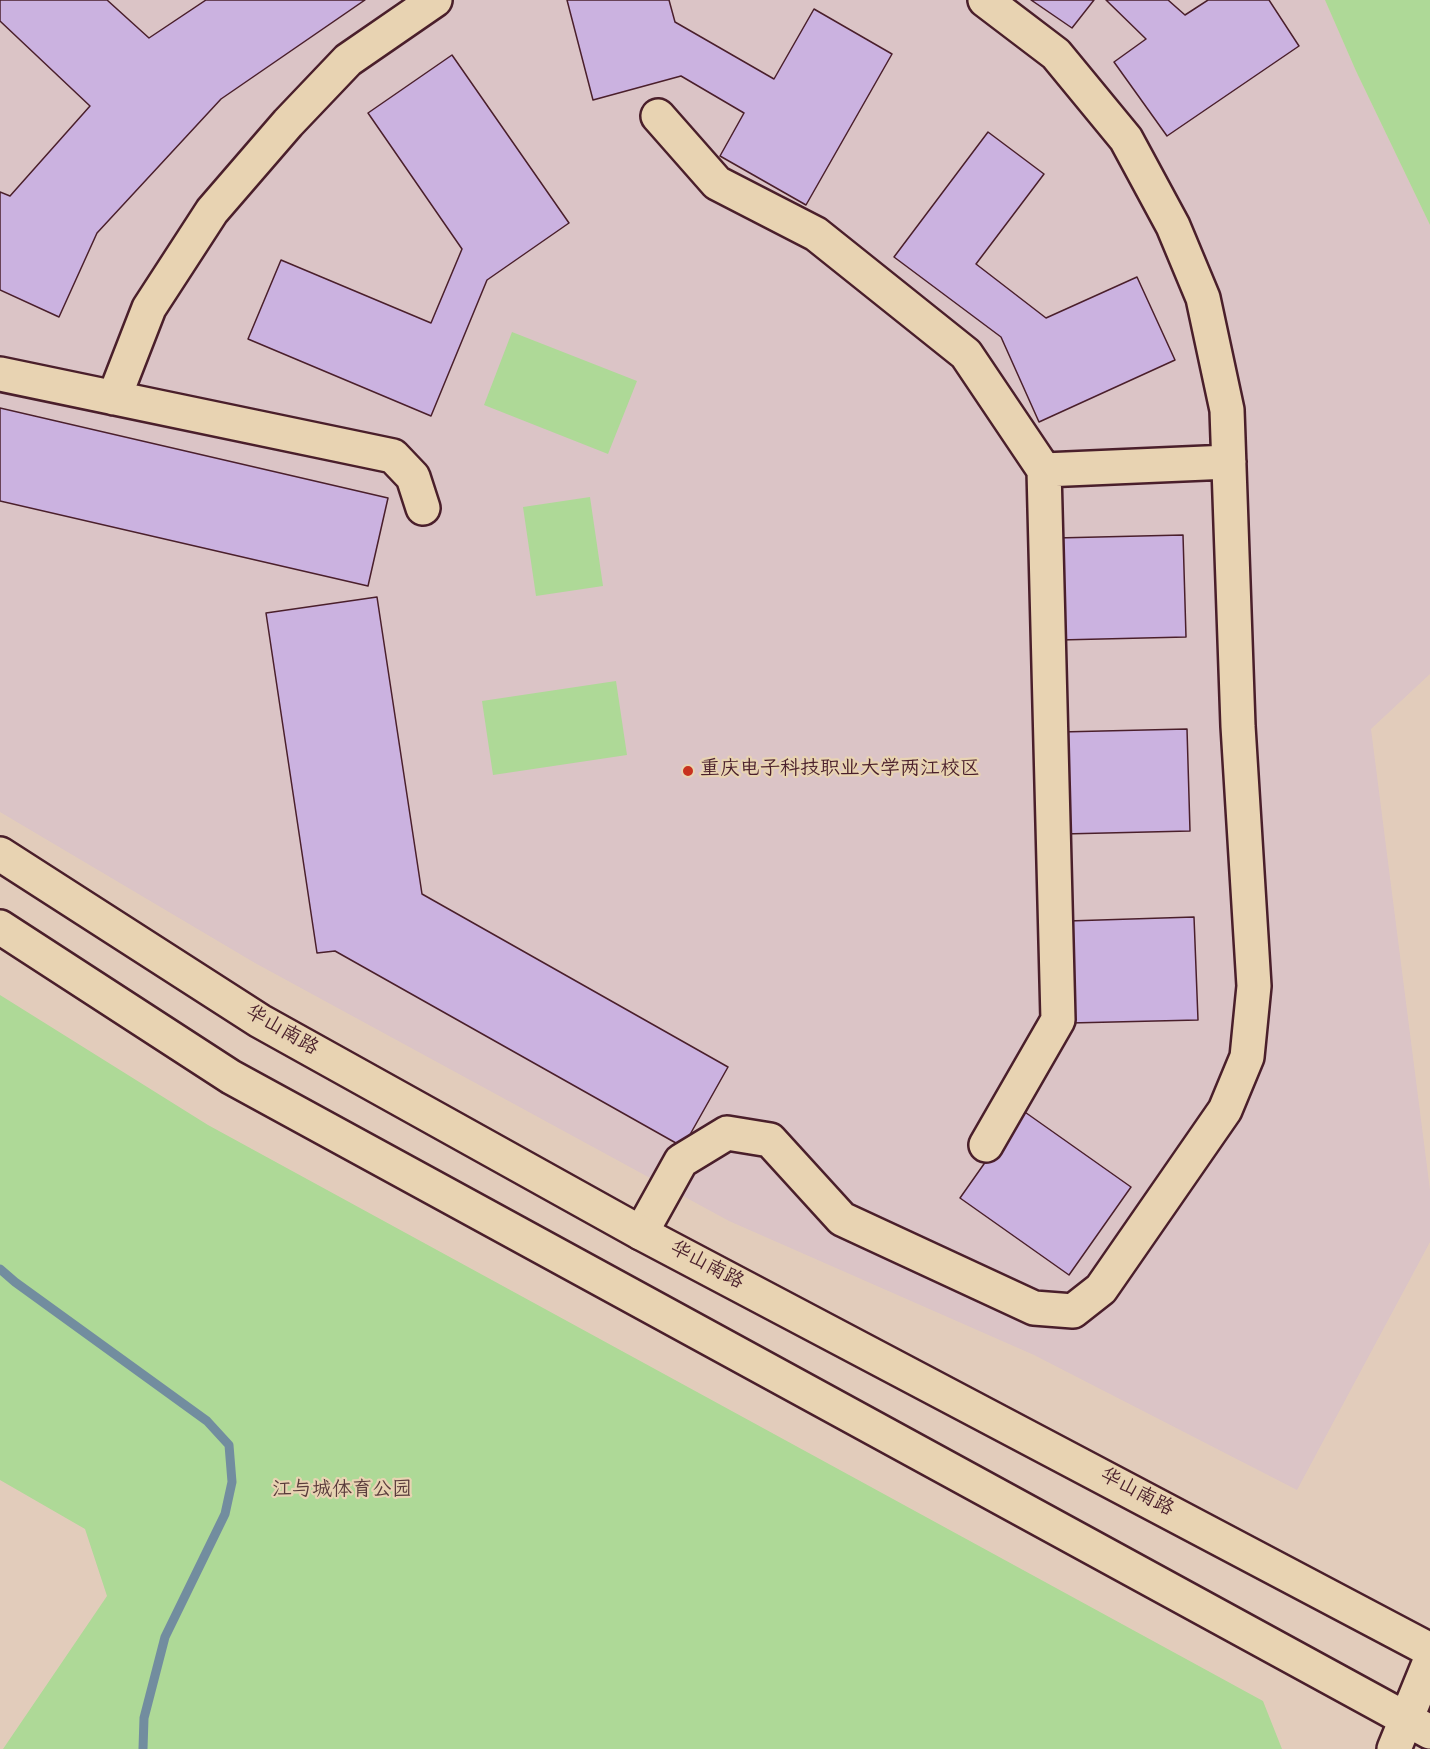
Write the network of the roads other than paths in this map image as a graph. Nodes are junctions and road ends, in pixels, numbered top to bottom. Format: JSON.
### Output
{"nodes":[{"id":1,"x":435,"y":0,"type":"edge"},
{"id":2,"x":985,"y":0,"type":"edge"},
{"id":3,"x":658,"y":116,"type":"dead end"},
{"id":4,"x":0,"y":374,"type":"edge"},
{"id":5,"x":114,"y":398,"type":"junction"},
{"id":6,"x":1229,"y":462,"type":"junction"},
{"id":7,"x":1044,"y":470,"type":"junction"},
{"id":8,"x":423,"y":508,"type":"dead end"},
{"id":9,"x":0,"y":854,"type":"edge"},
{"id":10,"x":0,"y":927,"type":"edge"},
{"id":11,"x":986,"y":1145,"type":"dead end"},
{"id":12,"x":641,"y":1233,"type":"junction"},
{"id":13,"x":1430,"y":1650,"type":"edge"},
{"id":14,"x":1430,"y":1661,"type":"edge"},
{"id":15,"x":1418,"y":1725,"type":"edge"},
{"id":16,"x":1394,"y":1749,"type":"edge"}],
"edges":[{"from":1,"to":5,"type":"main road"},
{"from":2,"to":6,"type":"main road"},
{"from":3,"to":7,"type":"main road"},
{"from":4,"to":5,"type":"main road"},
{"from":5,"to":8,"type":"main road"},
{"from":6,"to":7,"type":"main road"},
{"from":6,"to":12,"type":"main road"},
{"from":7,"to":11,"type":"main road"},
{"from":9,"to":12,"type":"main road","name":"华山南路"},
{"from":10,"to":15,"type":"main road"},
{"from":12,"to":13,"type":"main road","name":"华山南路"},
{"from":14,"to":15,"type":"main road"},
{"from":15,"to":16,"type":"main road"}]}
